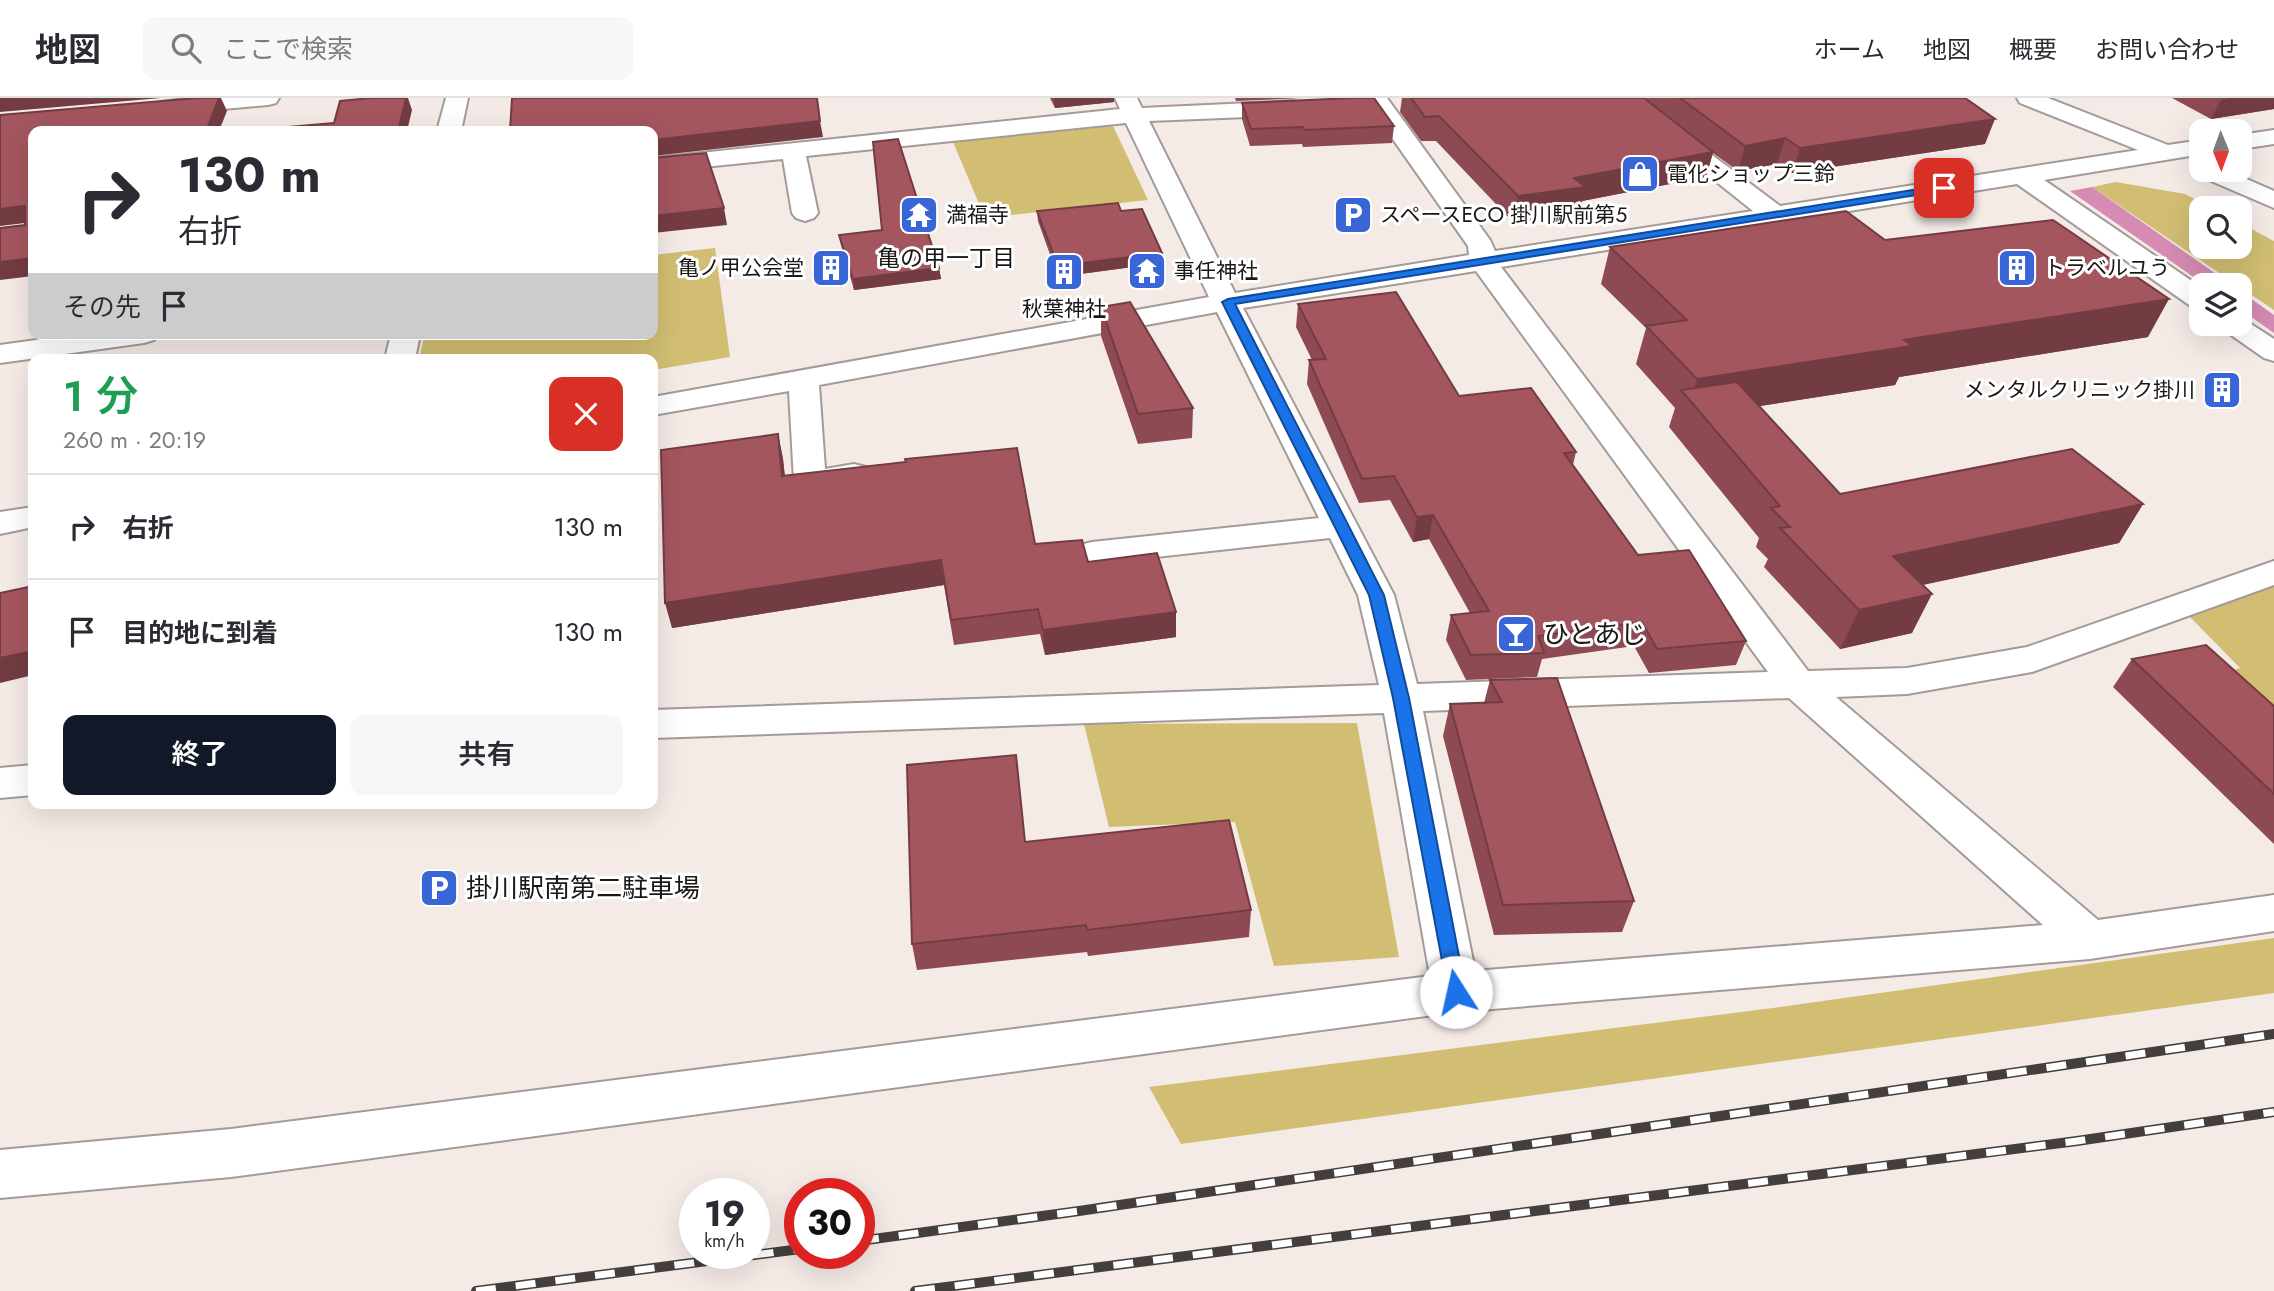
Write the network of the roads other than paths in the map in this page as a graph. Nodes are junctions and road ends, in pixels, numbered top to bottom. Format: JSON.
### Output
{"nodes":[{"id":1,"x":268,"y":98,"type":"edge"},
{"id":2,"x":457,"y":98,"type":"edge"},
{"id":3,"x":1622,"y":98,"type":"edge"},
{"id":4,"x":2028,"y":98,"type":"edge"},
{"id":5,"x":1378,"y":102,"type":"edge"},
{"id":6,"x":1130,"y":106,"type":"edge"},
{"id":7,"x":1311,"y":107,"type":"edge"},
{"id":8,"x":151,"y":108,"type":"edge"},
{"id":9,"x":450,"y":126,"type":"edge"},
{"id":10,"x":2274,"y":137,"type":"edge"},
{"id":11,"x":2252,"y":140,"type":"edge"},
{"id":12,"x":2189,"y":149,"type":"edge"},
{"id":13,"x":793,"y":150,"type":"junction"},
{"id":14,"x":2164,"y":152,"type":"junction"},
{"id":15,"x":2189,"y":163,"type":"edge"},
{"id":16,"x":658,"y":164,"type":"edge"},
{"id":17,"x":2022,"y":176,"type":"junction"},
{"id":18,"x":2233,"y":182,"type":"edge"},
{"id":19,"x":2274,"y":200,"type":"edge"},
{"id":20,"x":805,"y":213,"type":"dead end"},
{"id":21,"x":1774,"y":214,"type":"junction"},
{"id":22,"x":1484,"y":262,"type":"junction"},
{"id":23,"x":2189,"y":292,"type":"edge"},
{"id":24,"x":1228,"y":302,"type":"junction"},
{"id":25,"x":2251,"y":336,"type":"edge"},
{"id":26,"x":101,"y":340,"type":"edge"},
{"id":27,"x":2274,"y":352,"type":"edge"},
{"id":28,"x":0,"y":354,"type":"edge"},
{"id":29,"x":803,"y":378,"type":"junction"},
{"id":30,"x":658,"y":405,"type":"edge"},
{"id":31,"x":888,"y":469,"type":"edge"},
{"id":32,"x":28,"y":518,"type":"edge"},
{"id":33,"x":0,"y":523,"type":"edge"},
{"id":34,"x":1341,"y":526,"type":"junction"},
{"id":35,"x":1092,"y":554,"type":"dead end"},
{"id":36,"x":2274,"y":572,"type":"edge"},
{"id":37,"x":1799,"y":686,"type":"junction"},
{"id":38,"x":1401,"y":698,"type":"junction"},
{"id":39,"x":658,"y":724,"type":"edge"},
{"id":40,"x":28,"y":780,"type":"edge"},
{"id":41,"x":0,"y":783,"type":"edge"},
{"id":42,"x":2274,"y":913,"type":"edge"},
{"id":43,"x":2090,"y":940,"type":"junction"},
{"id":44,"x":1456,"y":992,"type":"junction"},
{"id":45,"x":0,"y":1174,"type":"edge"}],
"edges":[{"from":1,"to":8,"type":"street"},
{"from":2,"to":9,"type":"street"},
{"from":3,"to":21,"type":"street"},
{"from":4,"to":14,"type":"street"},
{"from":5,"to":22,"type":"street"},
{"from":6,"to":7,"type":"street"},
{"from":6,"to":13,"type":"street"},
{"from":6,"to":24,"type":"street"},
{"from":10,"to":11,"type":"street"},
{"from":12,"to":14,"type":"street"},
{"from":13,"to":16,"type":"street"},
{"from":13,"to":20,"type":"street"},
{"from":14,"to":15,"type":"street"},
{"from":14,"to":17,"type":"street"},
{"from":17,"to":21,"type":"street"},
{"from":17,"to":23,"type":"street"},
{"from":18,"to":19,"type":"street"},
{"from":21,"to":22,"type":"street"},
{"from":22,"to":24,"type":"street"},
{"from":22,"to":37,"type":"street"},
{"from":24,"to":29,"type":"street"},
{"from":24,"to":34,"type":"street"},
{"from":25,"to":27,"type":"street"},
{"from":26,"to":28,"type":"street"},
{"from":29,"to":30,"type":"street"},
{"from":29,"to":31,"type":"street"},
{"from":32,"to":33,"type":"street"},
{"from":34,"to":35,"type":"street"},
{"from":34,"to":38,"type":"street"},
{"from":36,"to":37,"type":"street"},
{"from":37,"to":38,"type":"street"},
{"from":37,"to":43,"type":"street"},
{"from":38,"to":39,"type":"street"},
{"from":38,"to":44,"type":"street"},
{"from":40,"to":41,"type":"street"},
{"from":42,"to":43,"type":"street"},
{"from":43,"to":44,"type":"street"},
{"from":44,"to":45,"type":"street"}]}
